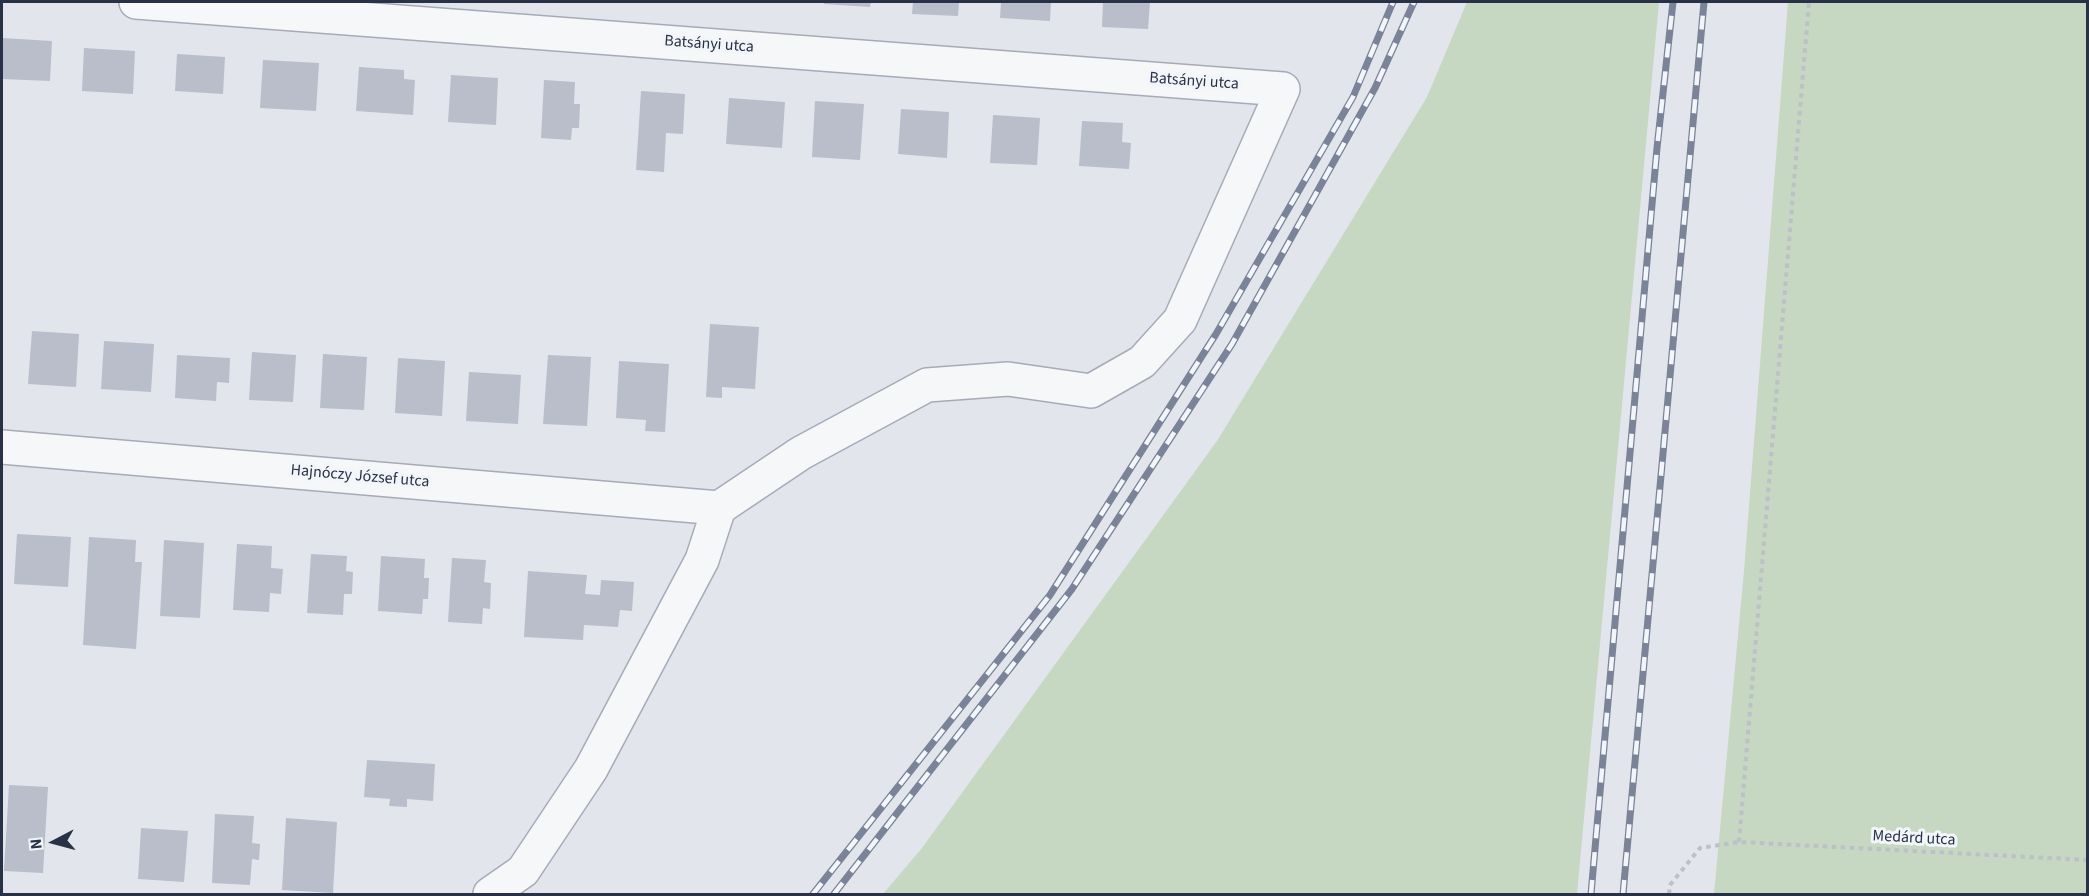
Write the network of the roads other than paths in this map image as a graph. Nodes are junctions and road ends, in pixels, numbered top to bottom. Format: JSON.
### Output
{"nodes":[{"id":1,"x":135,"y":2,"type":"edge"},
{"id":2,"x":2,"y":447,"type":"edge"},
{"id":3,"x":719,"y":508,"type":"junction"},
{"id":4,"x":490,"y":894,"type":"edge"}],
"edges":[{"from":1,"to":3,"type":"street","name":"Batsányi utca"},
{"from":2,"to":3,"type":"street","name":"Hajnóczy József utca"},
{"from":3,"to":4,"type":"street"}]}
